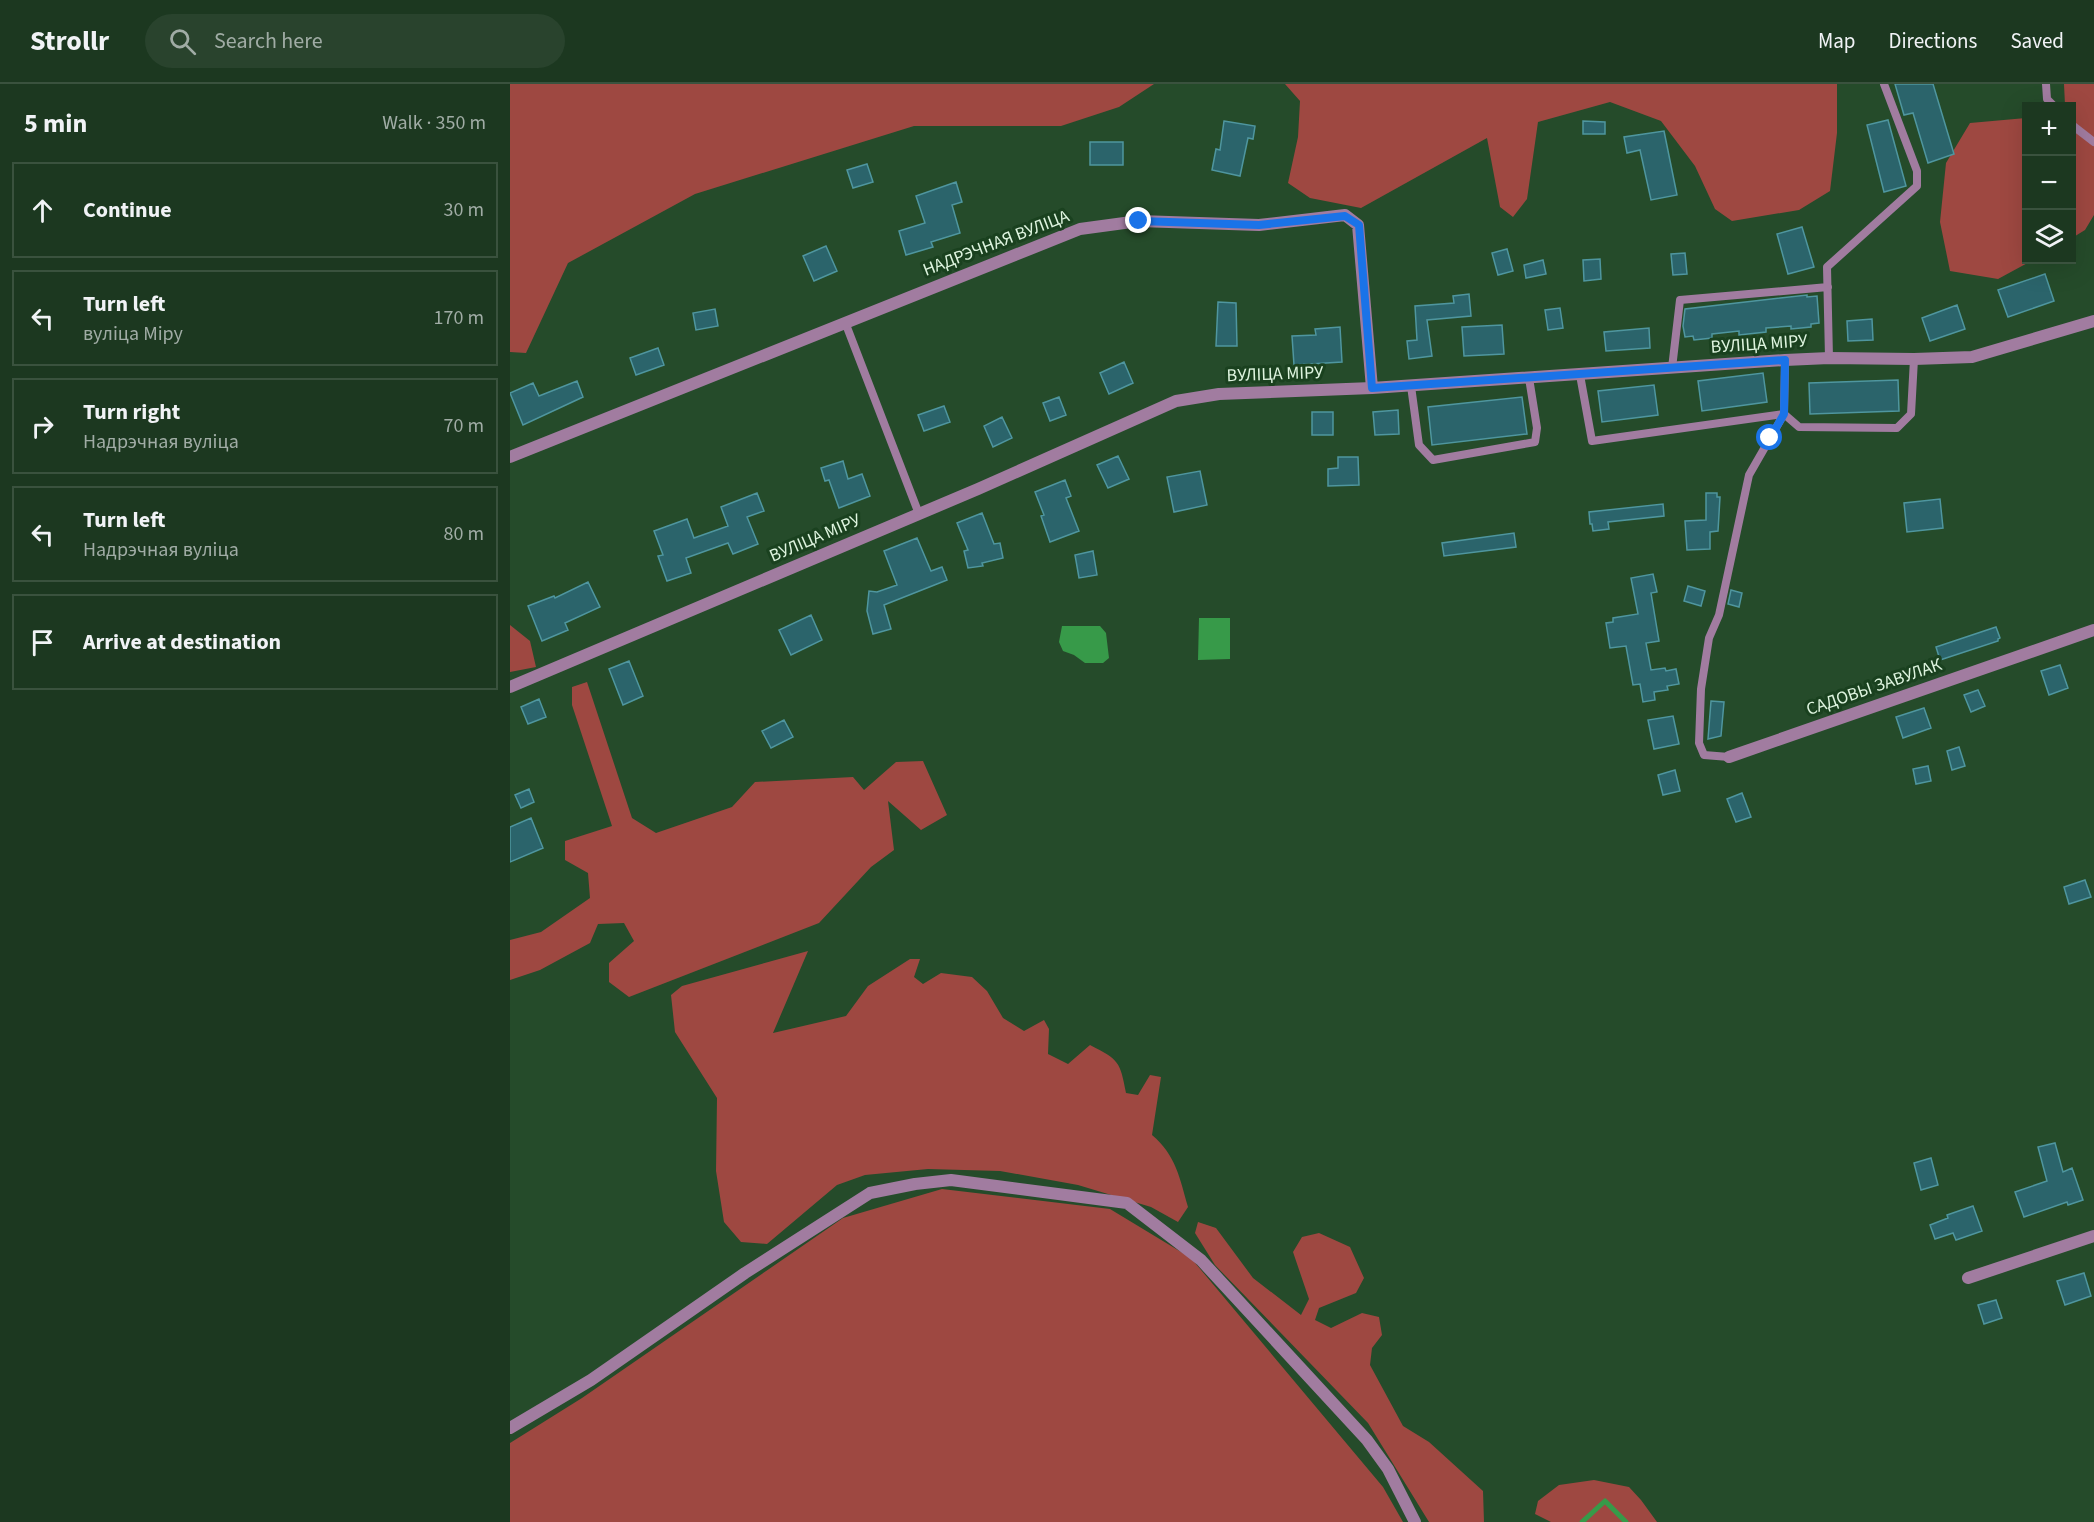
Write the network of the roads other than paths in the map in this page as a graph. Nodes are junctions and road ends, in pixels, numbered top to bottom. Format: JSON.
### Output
{"nodes":[{"id":1,"x":1884,"y":84,"type":"edge"},
{"id":2,"x":2046,"y":84,"type":"edge"},
{"id":3,"x":2050,"y":102,"type":"edge"},
{"id":4,"x":2076,"y":128,"type":"edge"},
{"id":5,"x":2094,"y":142,"type":"edge"},
{"id":6,"x":1828,"y":287,"type":"junction"},
{"id":7,"x":2094,"y":321,"type":"edge"},
{"id":8,"x":845,"y":322,"type":"junction"},
{"id":9,"x":1829,"y":358,"type":"junction"},
{"id":10,"x":1914,"y":359,"type":"junction"},
{"id":11,"x":1785,"y":360,"type":"junction"},
{"id":12,"x":1672,"y":368,"type":"junction"},
{"id":13,"x":1580,"y":375,"type":"junction"},
{"id":14,"x":1529,"y":378,"type":"junction"},
{"id":15,"x":1411,"y":386,"type":"junction"},
{"id":16,"x":1372,"y":388,"type":"junction"},
{"id":17,"x":1784,"y":414,"type":"junction"},
{"id":18,"x":510,"y":457,"type":"edge"},
{"id":19,"x":919,"y":514,"type":"junction"},
{"id":20,"x":2094,"y":630,"type":"edge"},
{"id":21,"x":510,"y":687,"type":"edge"},
{"id":22,"x":1729,"y":757,"type":"joint"},
{"id":23,"x":2094,"y":1236,"type":"edge"},
{"id":24,"x":1968,"y":1278,"type":"dead end"},
{"id":25,"x":510,"y":1428,"type":"edge"},
{"id":26,"x":1415,"y":1522,"type":"edge"}],
"edges":[{"from":1,"to":6,"type":"lane"},
{"from":2,"to":3,"type":"lane"},
{"from":4,"to":5,"type":"lane"},
{"from":6,"to":9,"type":"lane"},
{"from":6,"to":12,"type":"lane"},
{"from":7,"to":10,"type":"street","name":"ВУЛІЦА МІРУ"},
{"from":8,"to":16,"type":"street","name":"НАДРЭЧНАЯ ВУЛІЦА"},
{"from":8,"to":18,"type":"street","name":"НАДРЭЧНАЯ ВУЛІЦА"},
{"from":8,"to":19,"type":"lane"},
{"from":9,"to":10,"type":"street","name":"ВУЛІЦА МІРУ"},
{"from":9,"to":11,"type":"street","name":"ВУЛІЦА МІРУ"},
{"from":10,"to":17,"type":"lane"},
{"from":11,"to":12,"type":"street","name":"ВУЛІЦА МІРУ"},
{"from":11,"to":17,"type":"lane"},
{"from":12,"to":13,"type":"street","name":"ВУЛІЦА МІРУ"},
{"from":13,"to":14,"type":"street","name":"ВУЛІЦА МІРУ"},
{"from":13,"to":17,"type":"lane"},
{"from":14,"to":15,"type":"street","name":"ВУЛІЦА МІРУ"},
{"from":14,"to":15,"type":"lane"},
{"from":15,"to":16,"type":"street","name":"ВУЛІЦА МІРУ"},
{"from":16,"to":19,"type":"street","name":"ВУЛІЦА МІРУ"},
{"from":17,"to":22,"type":"lane"},
{"from":19,"to":21,"type":"street","name":"ВУЛІЦА МІРУ"},
{"from":20,"to":22,"type":"street","name":"САДОВЫ ЗАВУЛАК"},
{"from":23,"to":24,"type":"street"},
{"from":25,"to":26,"type":"street"}]}
